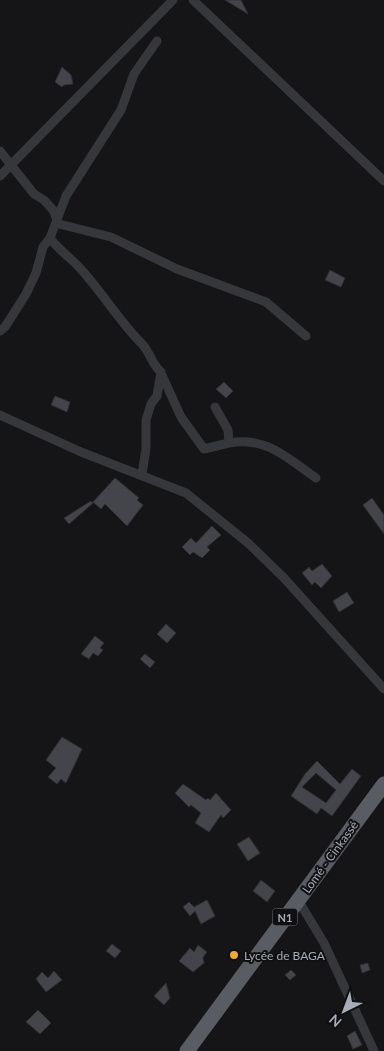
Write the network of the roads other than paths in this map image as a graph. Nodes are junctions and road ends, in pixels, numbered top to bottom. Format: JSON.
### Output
{"nodes":[{"id":1,"x":173,"y":0,"type":"edge"},
{"id":2,"x":194,"y":0,"type":"edge"},
{"id":3,"x":157,"y":41,"type":"dead end"},
{"id":4,"x":0,"y":151,"type":"edge"},
{"id":5,"x":11,"y":165,"type":"junction"},
{"id":6,"x":0,"y":176,"type":"edge"},
{"id":7,"x":384,"y":181,"type":"edge"},
{"id":8,"x":56,"y":220,"type":"junction"},
{"id":9,"x":50,"y":238,"type":"junction"},
{"id":10,"x":0,"y":331,"type":"edge"},
{"id":11,"x":306,"y":336,"type":"dead end"},
{"id":12,"x":161,"y":372,"type":"junction"},
{"id":13,"x":215,"y":406,"type":"dead end"},
{"id":14,"x":0,"y":415,"type":"edge"},
{"id":15,"x":229,"y":444,"type":"junction"},
{"id":16,"x":142,"y":474,"type":"junction"},
{"id":17,"x":316,"y":478,"type":"dead end"},
{"id":18,"x":384,"y":688,"type":"edge"},
{"id":19,"x":384,"y":784,"type":"edge"},
{"id":20,"x":298,"y":900,"type":"junction"},
{"id":21,"x":187,"y":1051,"type":"edge"},
{"id":22,"x":374,"y":1051,"type":"edge"}],
"edges":[{"from":1,"to":5,"type":"street"},
{"from":2,"to":7,"type":"street"},
{"from":3,"to":8,"type":"street"},
{"from":4,"to":5,"type":"street"},
{"from":5,"to":6,"type":"street"},
{"from":5,"to":8,"type":"street"},
{"from":8,"to":9,"type":"street"},
{"from":8,"to":11,"type":"street"},
{"from":9,"to":10,"type":"street"},
{"from":9,"to":12,"type":"street"},
{"from":12,"to":15,"type":"street"},
{"from":12,"to":16,"type":"street"},
{"from":13,"to":15,"type":"street"},
{"from":14,"to":16,"type":"street"},
{"from":15,"to":17,"type":"street"},
{"from":16,"to":18,"type":"street"},
{"from":19,"to":20,"type":"highway","name":"Lomé - Cinkassé","number":"N1"},
{"from":20,"to":21,"type":"highway","name":"Lomé - Cinkassé","number":"N1"},
{"from":20,"to":22,"type":"street"}]}
